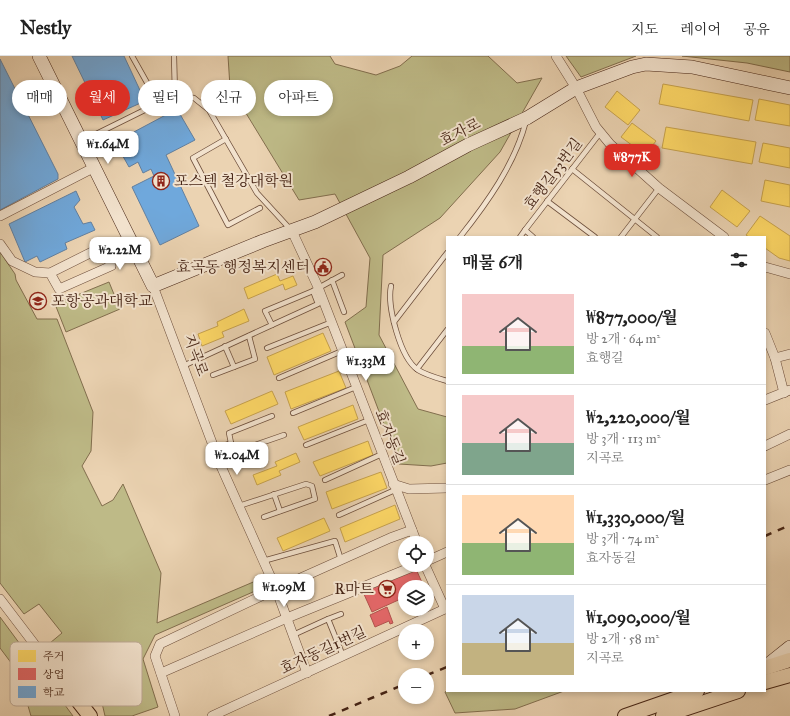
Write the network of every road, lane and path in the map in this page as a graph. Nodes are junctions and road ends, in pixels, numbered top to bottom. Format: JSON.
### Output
{"nodes":[{"id":1,"x":38,"y":56,"type":"edge"},
{"id":2,"x":132,"y":56,"type":"edge"},
{"id":3,"x":174,"y":56,"type":"edge"},
{"id":4,"x":556,"y":56,"type":"edge"},
{"id":5,"x":146,"y":80,"type":"edge"},
{"id":6,"x":175,"y":80,"type":"edge"},
{"id":7,"x":576,"y":88,"type":"junction"},
{"id":8,"x":790,"y":88,"type":"edge"},
{"id":9,"x":193,"y":98,"type":"edge"},
{"id":10,"x":138,"y":114,"type":"edge"},
{"id":11,"x":526,"y":118,"type":"junction"},
{"id":12,"x":600,"y":133,"type":"junction"},
{"id":13,"x":226,"y":139,"type":"junction"},
{"id":14,"x":82,"y":141,"type":"junction"},
{"id":15,"x":95,"y":167,"type":"junction"},
{"id":16,"x":572,"y":169,"type":"junction"},
{"id":17,"x":659,"y":188,"type":"junction"},
{"id":18,"x":548,"y":201,"type":"junction"},
{"id":19,"x":260,"y":208,"type":"dead end"},
{"id":20,"x":0,"y":216,"type":"edge"},
{"id":21,"x":634,"y":220,"type":"junction"},
{"id":22,"x":292,"y":230,"type":"junction"},
{"id":23,"x":525,"y":230,"type":"junction"},
{"id":24,"x":461,"y":236,"type":"edge"},
{"id":25,"x":521,"y":236,"type":"edge"},
{"id":26,"x":532,"y":236,"type":"edge"},
{"id":27,"x":593,"y":236,"type":"edge"},
{"id":28,"x":623,"y":236,"type":"edge"},
{"id":29,"x":656,"y":236,"type":"edge"},
{"id":30,"x":723,"y":236,"type":"edge"},
{"id":31,"x":0,"y":244,"type":"edge"},
{"id":32,"x":446,"y":254,"type":"edge"},
{"id":33,"x":766,"y":266,"type":"edge"},
{"id":34,"x":50,"y":273,"type":"junction"},
{"id":35,"x":790,"y":274,"type":"edge"},
{"id":36,"x":342,"y":275,"type":"dead end"},
{"id":37,"x":332,"y":280,"type":"junction"},
{"id":38,"x":153,"y":286,"type":"junction"},
{"id":39,"x":391,"y":286,"type":"dead end"},
{"id":40,"x":316,"y":289,"type":"junction"},
{"id":41,"x":344,"y":312,"type":"dead end"},
{"id":42,"x":332,"y":322,"type":"junction"},
{"id":43,"x":394,"y":322,"type":"junction"},
{"id":44,"x":272,"y":326,"type":"junction"},
{"id":45,"x":446,"y":331,"type":"edge"},
{"id":46,"x":249,"y":336,"type":"junction"},
{"id":47,"x":766,"y":336,"type":"edge"},
{"id":48,"x":225,"y":346,"type":"junction"},
{"id":49,"x":267,"y":348,"type":"dead end"},
{"id":50,"x":342,"y":351,"type":"junction"},
{"id":51,"x":790,"y":354,"type":"edge"},
{"id":52,"x":775,"y":358,"type":"junction"},
{"id":53,"x":183,"y":366,"type":"junction"},
{"id":54,"x":234,"y":367,"type":"junction"},
{"id":55,"x":417,"y":369,"type":"junction"},
{"id":56,"x":212,"y":375,"type":"dead end"},
{"id":57,"x":279,"y":378,"type":"dead end"},
{"id":58,"x":446,"y":381,"type":"edge"},
{"id":59,"x":356,"y":387,"type":"junction"},
{"id":60,"x":787,"y":391,"type":"edge"},
{"id":61,"x":766,"y":400,"type":"edge"},
{"id":62,"x":293,"y":413,"type":"dead end"},
{"id":63,"x":272,"y":416,"type":"dead end"},
{"id":64,"x":369,"y":420,"type":"junction"},
{"id":65,"x":790,"y":434,"type":"edge"},
{"id":66,"x":284,"y":435,"type":"dead end"},
{"id":67,"x":231,"y":443,"type":"junction"},
{"id":68,"x":306,"y":445,"type":"dead end"},
{"id":69,"x":766,"y":446,"type":"edge"},
{"id":70,"x":215,"y":449,"type":"junction"},
{"id":71,"x":382,"y":454,"type":"junction"},
{"id":72,"x":790,"y":470,"type":"edge"},
{"id":73,"x":325,"y":480,"type":"dead end"},
{"id":74,"x":766,"y":480,"type":"edge"},
{"id":75,"x":446,"y":481,"type":"edge"},
{"id":76,"x":394,"y":487,"type":"junction"},
{"id":77,"x":446,"y":488,"type":"edge"},
{"id":78,"x":423,"y":489,"type":"junction"},
{"id":79,"x":274,"y":494,"type":"junction"},
{"id":80,"x":239,"y":506,"type":"junction"},
{"id":81,"x":280,"y":511,"type":"junction"},
{"id":82,"x":339,"y":515,"type":"dead end"},
{"id":83,"x":264,"y":517,"type":"dead end"},
{"id":84,"x":412,"y":530,"type":"junction"},
{"id":85,"x":414,"y":536,"type":"edge"},
{"id":86,"x":446,"y":552,"type":"edge"},
{"id":87,"x":434,"y":558,"type":"edge"},
{"id":88,"x":341,"y":560,"type":"junction"},
{"id":89,"x":263,"y":561,"type":"junction"},
{"id":90,"x":400,"y":572,"type":"edge"},
{"id":91,"x":428,"y":572,"type":"edge"},
{"id":92,"x":276,"y":589,"type":"junction"},
{"id":93,"x":0,"y":599,"type":"edge"},
{"id":94,"x":446,"y":609,"type":"edge"},
{"id":95,"x":341,"y":614,"type":"dead end"},
{"id":96,"x":287,"y":618,"type":"junction"},
{"id":97,"x":328,"y":618,"type":"junction"},
{"id":98,"x":350,"y":634,"type":"dead end"},
{"id":99,"x":293,"y":635,"type":"junction"},
{"id":100,"x":336,"y":639,"type":"junction"},
{"id":101,"x":33,"y":642,"type":"edge"},
{"id":102,"x":790,"y":647,"type":"edge"},
{"id":103,"x":343,"y":656,"type":"junction"},
{"id":104,"x":790,"y":660,"type":"edge"},
{"id":105,"x":766,"y":666,"type":"edge"},
{"id":106,"x":766,"y":667,"type":"edge"},
{"id":107,"x":307,"y":673,"type":"junction"},
{"id":108,"x":161,"y":674,"type":"junction"},
{"id":109,"x":790,"y":675,"type":"edge"},
{"id":110,"x":766,"y":682,"type":"edge"},
{"id":111,"x":694,"y":692,"type":"edge"},
{"id":112,"x":735,"y":692,"type":"edge"},
{"id":113,"x":82,"y":706,"type":"edge"},
{"id":114,"x":90,"y":716,"type":"edge"},
{"id":115,"x":175,"y":716,"type":"edge"},
{"id":116,"x":212,"y":716,"type":"edge"},
{"id":117,"x":625,"y":716,"type":"edge"},
{"id":118,"x":663,"y":716,"type":"edge"}],
"edges":[{"from":1,"to":14,"type":"street","name":"지곡로"},
{"from":2,"to":5,"type":"lane"},
{"from":3,"to":6,"type":"lane"},
{"from":4,"to":7,"type":"street"},
{"from":7,"to":8,"type":"street","name":"효자로"},
{"from":7,"to":11,"type":"street","name":"효자로"},
{"from":7,"to":12,"type":"street"},
{"from":9,"to":13,"type":"lane"},
{"from":10,"to":14,"type":"lane"},
{"from":11,"to":22,"type":"street","name":"효자로"},
{"from":11,"to":24,"type":"lane"},
{"from":12,"to":16,"type":"lane","name":"효행길53번길"},
{"from":12,"to":17,"type":"street"},
{"from":13,"to":19,"type":"lane"},
{"from":13,"to":22,"type":"lane"},
{"from":14,"to":15,"type":"street","name":"지곡로"},
{"from":15,"to":20,"type":"street"},
{"from":15,"to":38,"type":"street","name":"지곡로"},
{"from":16,"to":18,"type":"lane","name":"효행길53번길"},
{"from":16,"to":21,"type":"lane"},
{"from":17,"to":21,"type":"lane"},
{"from":17,"to":30,"type":"street"},
{"from":18,"to":23,"type":"lane","name":"효행길53번길"},
{"from":18,"to":27,"type":"lane"},
{"from":21,"to":28,"type":"lane"},
{"from":21,"to":29,"type":"lane"},
{"from":22,"to":38,"type":"street","name":"효자로"},
{"from":22,"to":40,"type":"street","name":"효자동길"},
{"from":23,"to":25,"type":"lane","name":"효행길53번길"},
{"from":23,"to":26,"type":"lane"},
{"from":31,"to":34,"type":"street"},
{"from":32,"to":43,"type":"lane"},
{"from":33,"to":35,"type":"street"},
{"from":34,"to":34,"type":"street"},
{"from":36,"to":37,"type":"lane"},
{"from":37,"to":40,"type":"lane"},
{"from":37,"to":41,"type":"lane"},
{"from":38,"to":53,"type":"street","name":"지곡로"},
{"from":39,"to":43,"type":"lane"},
{"from":40,"to":42,"type":"street","name":"효자동길"},
{"from":40,"to":44,"type":"lane"},
{"from":40,"to":44,"type":"lane"},
{"from":42,"to":49,"type":"lane"},
{"from":42,"to":50,"type":"street","name":"효자동길"},
{"from":43,"to":55,"type":"lane"},
{"from":44,"to":46,"type":"lane"},
{"from":45,"to":55,"type":"lane"},
{"from":46,"to":48,"type":"lane"},
{"from":46,"to":54,"type":"lane"},
{"from":47,"to":52,"type":"street"},
{"from":48,"to":53,"type":"lane"},
{"from":48,"to":54,"type":"lane"},
{"from":50,"to":57,"type":"lane"},
{"from":50,"to":59,"type":"street","name":"효자동길"},
{"from":51,"to":52,"type":"street"},
{"from":52,"to":60,"type":"street"},
{"from":53,"to":70,"type":"street","name":"지곡로"},
{"from":54,"to":56,"type":"lane"},
{"from":55,"to":58,"type":"lane"},
{"from":59,"to":62,"type":"lane"},
{"from":59,"to":64,"type":"street","name":"효자동길"},
{"from":60,"to":61,"type":"street"},
{"from":63,"to":67,"type":"lane"},
{"from":64,"to":68,"type":"lane"},
{"from":64,"to":71,"type":"street","name":"효자동길"},
{"from":65,"to":69,"type":"street"},
{"from":66,"to":67,"type":"lane"},
{"from":67,"to":70,"type":"lane"},
{"from":70,"to":80,"type":"street","name":"지곡로"},
{"from":71,"to":73,"type":"lane"},
{"from":71,"to":76,"type":"street","name":"효자동길"},
{"from":72,"to":74,"type":"street"},
{"from":75,"to":78,"type":"street"},
{"from":76,"to":78,"type":"street"},
{"from":76,"to":82,"type":"lane"},
{"from":76,"to":84,"type":"street","name":"효자동길"},
{"from":77,"to":78,"type":"street"},
{"from":79,"to":80,"type":"lane"},
{"from":79,"to":81,"type":"lane"},
{"from":79,"to":81,"type":"lane"},
{"from":80,"to":89,"type":"street","name":"지곡로"},
{"from":81,"to":83,"type":"lane"},
{"from":84,"to":85,"type":"street","name":"효자동길"},
{"from":84,"to":88,"type":"street"},
{"from":86,"to":87,"type":"street"},
{"from":88,"to":89,"type":"lane"},
{"from":88,"to":92,"type":"street"},
{"from":89,"to":92,"type":"street","name":"지곡로"},
{"from":90,"to":96,"type":"street"},
{"from":91,"to":94,"type":"street"},
{"from":92,"to":96,"type":"street","name":"지곡로"},
{"from":92,"to":108,"type":"street"},
{"from":93,"to":101,"type":"street"},
{"from":94,"to":103,"type":"street","name":"효자동길1번길"},
{"from":95,"to":97,"type":"lane"},
{"from":96,"to":99,"type":"street","name":"지곡로"},
{"from":96,"to":108,"type":"street"},
{"from":97,"to":99,"type":"lane"},
{"from":97,"to":100,"type":"lane"},
{"from":98,"to":100,"type":"lane"},
{"from":99,"to":107,"type":"street","name":"지곡로"},
{"from":100,"to":103,"type":"lane"},
{"from":102,"to":105,"type":"street"},
{"from":103,"to":107,"type":"street","name":"효자동길1번길"},
{"from":104,"to":106,"type":"main road"},
{"from":107,"to":116,"type":"street","name":"효자동길1번길"},
{"from":108,"to":115,"type":"street"},
{"from":109,"to":110,"type":"main road"},
{"from":111,"to":117,"type":"main road"},
{"from":112,"to":118,"type":"main road"},
{"from":113,"to":114,"type":"main road"}]}
